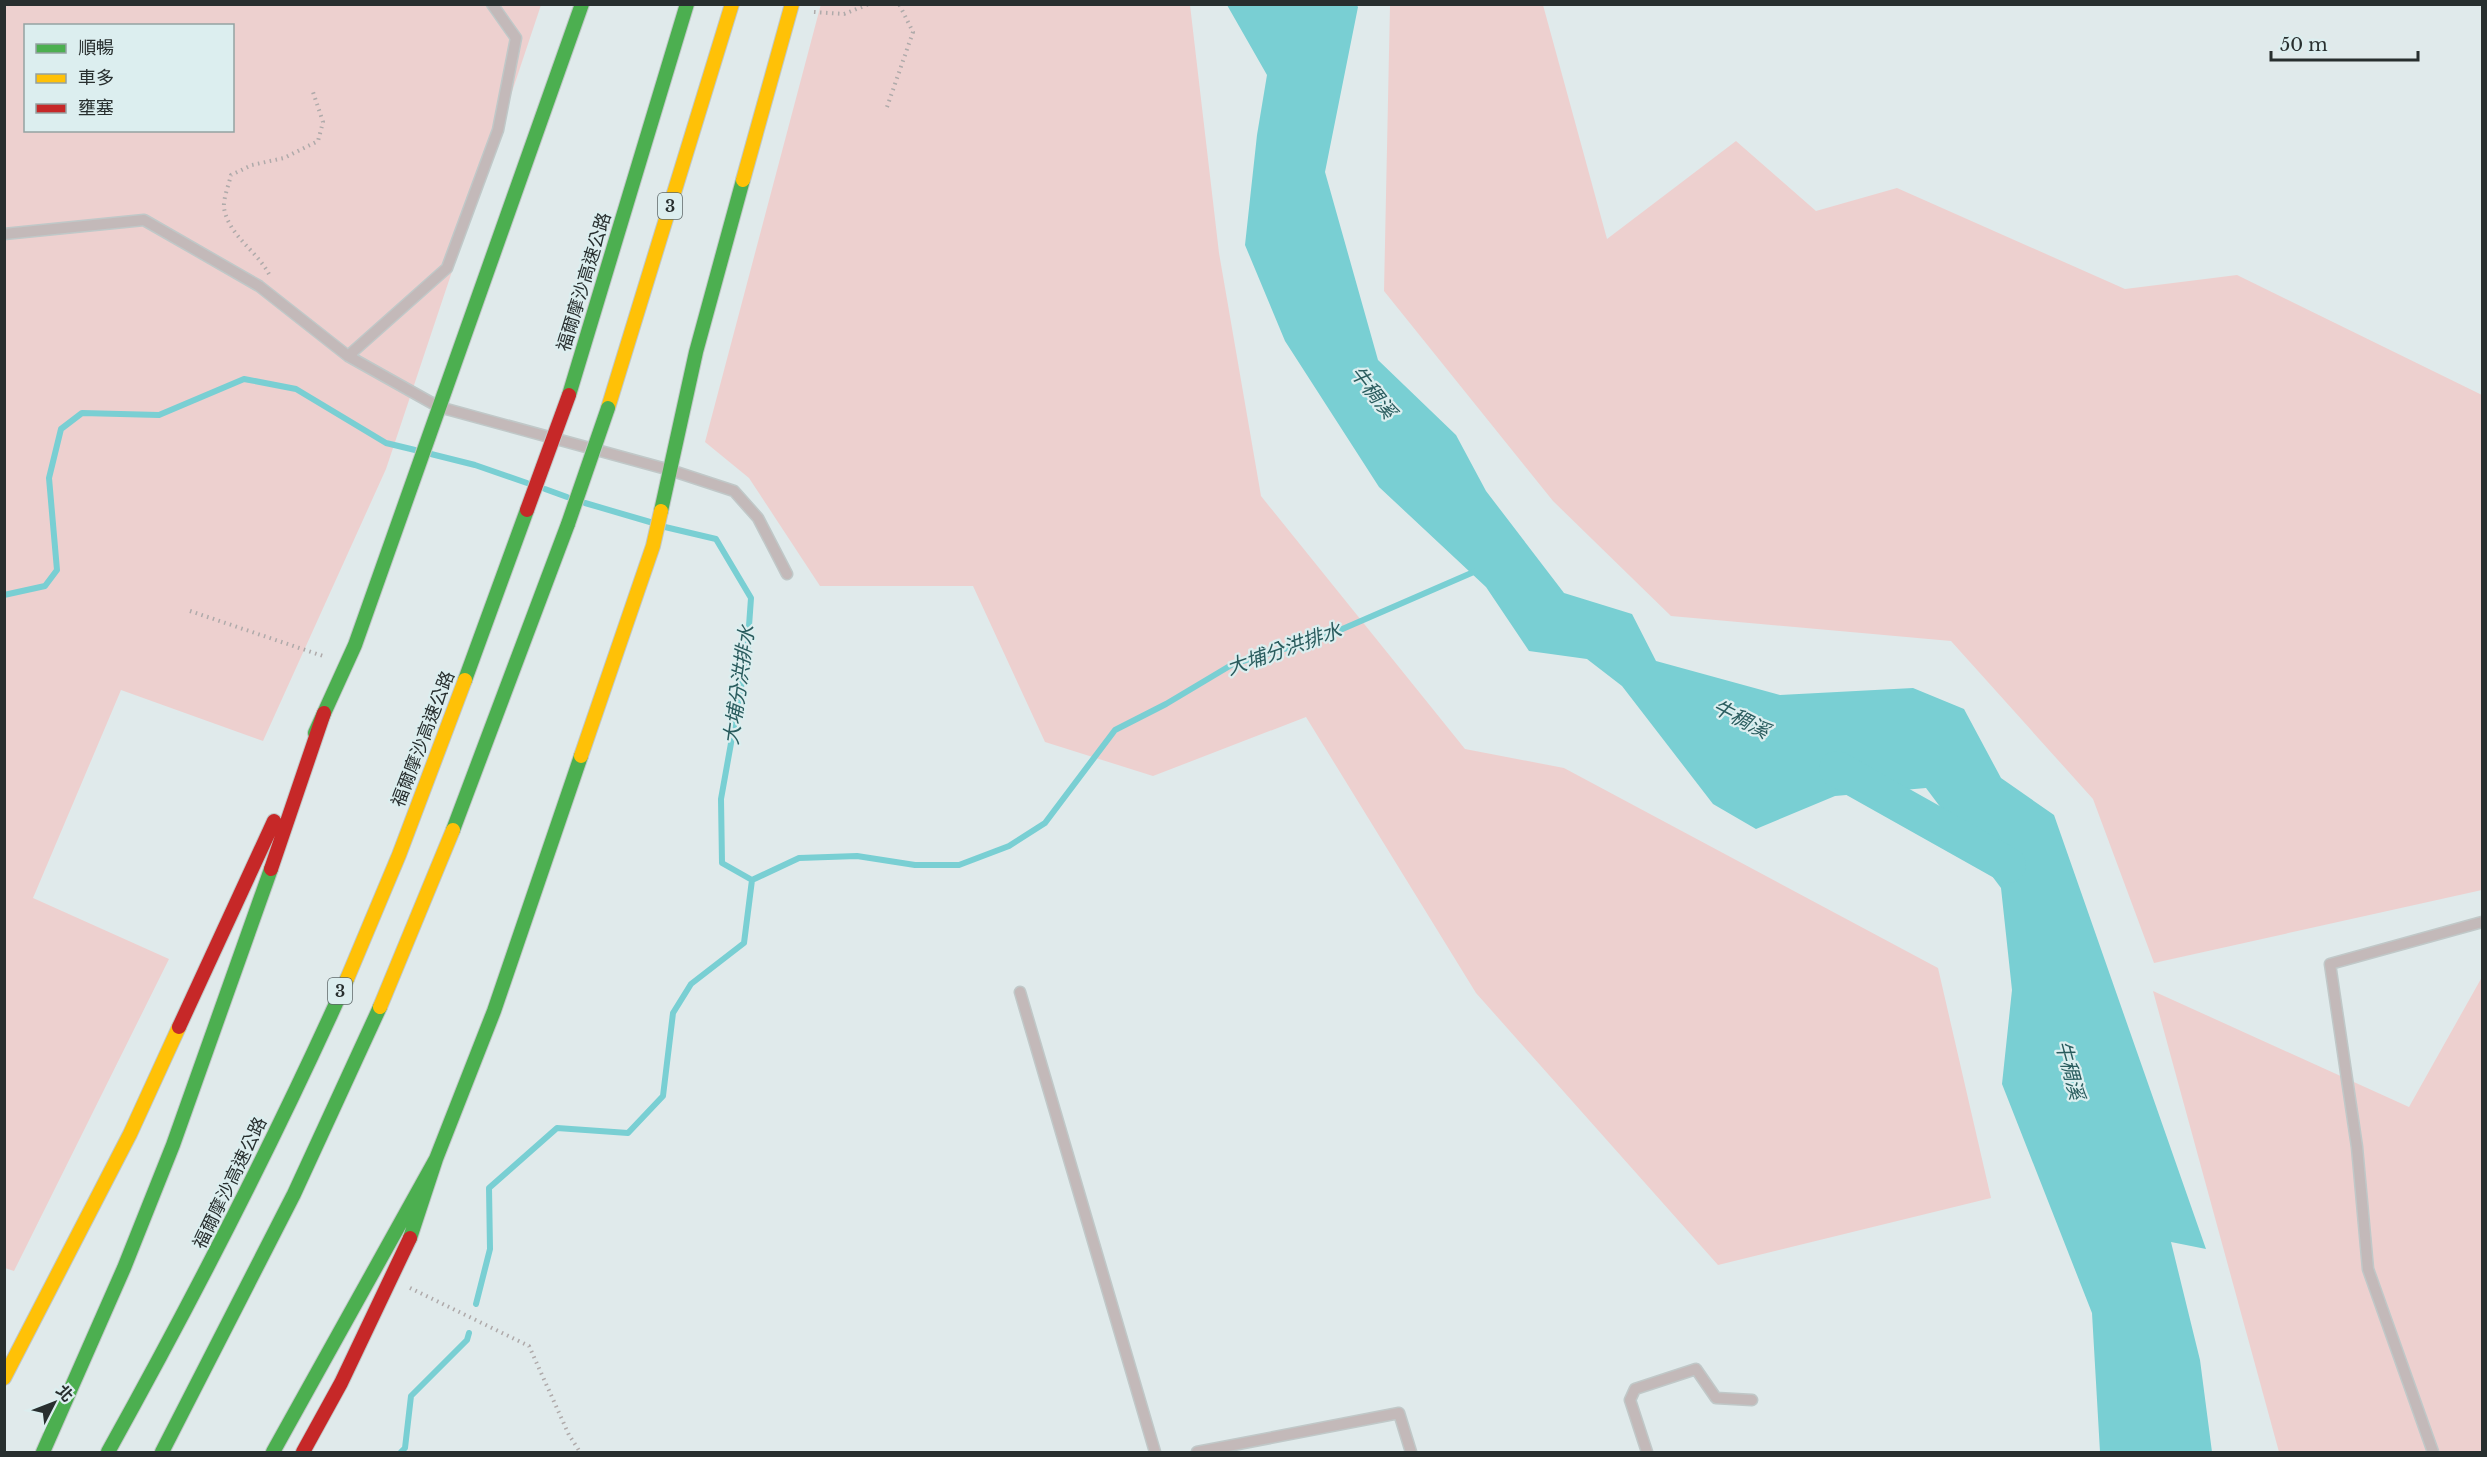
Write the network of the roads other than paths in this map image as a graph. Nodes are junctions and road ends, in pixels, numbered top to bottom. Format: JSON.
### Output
{"nodes":[{"id":1,"x":492,"y":4,"type":"edge"},
{"id":2,"x":582,"y":4,"type":"edge"},
{"id":3,"x":687,"y":4,"type":"edge"},
{"id":4,"x":732,"y":4,"type":"edge"},
{"id":5,"x":792,"y":4,"type":"edge"},
{"id":6,"x":4,"y":234,"type":"edge"},
{"id":7,"x":348,"y":356,"type":"junction"},
{"id":8,"x":439,"y":407,"type":"junction"},
{"id":9,"x":670,"y":470,"type":"junction"},
{"id":10,"x":787,"y":574,"type":"dead end"},
{"id":11,"x":324,"y":713,"type":"junction"},
{"id":12,"x":2482,"y":922,"type":"edge"},
{"id":13,"x":1020,"y":992,"type":"dead end"},
{"id":14,"x":436,"y":1158,"type":"junction"},
{"id":15,"x":4,"y":1378,"type":"edge"},
{"id":16,"x":1752,"y":1400,"type":"dead end"},
{"id":17,"x":43,"y":1452,"type":"edge"},
{"id":18,"x":108,"y":1452,"type":"edge"},
{"id":19,"x":162,"y":1452,"type":"edge"},
{"id":20,"x":273,"y":1452,"type":"edge"},
{"id":21,"x":303,"y":1452,"type":"edge"},
{"id":22,"x":1155,"y":1452,"type":"edge"},
{"id":23,"x":1197,"y":1452,"type":"edge"},
{"id":24,"x":1411,"y":1452,"type":"edge"},
{"id":25,"x":1647,"y":1452,"type":"edge"},
{"id":26,"x":2433,"y":1452,"type":"edge"}],
"edges":[{"from":1,"to":7,"type":"lane"},
{"from":2,"to":8,"type":"main road"},
{"from":3,"to":18,"type":"main road","name":"福爾摩沙高速公路","number":"3","bridge":true},
{"from":4,"to":19,"type":"main road","number":"3","bridge":true},
{"from":5,"to":9,"type":"main road","bridge":true},
{"from":6,"to":7,"type":"lane"},
{"from":7,"to":8,"type":"lane"},
{"from":8,"to":9,"type":"lane"},
{"from":8,"to":11,"type":"main road"},
{"from":9,"to":10,"type":"lane"},
{"from":9,"to":14,"type":"main road"},
{"from":11,"to":15,"type":"main road"},
{"from":11,"to":17,"type":"main road"},
{"from":12,"to":26,"type":"lane"},
{"from":13,"to":22,"type":"lane"},
{"from":14,"to":20,"type":"main road"},
{"from":14,"to":21,"type":"main road"},
{"from":16,"to":25,"type":"lane"},
{"from":23,"to":24,"type":"lane"}]}
